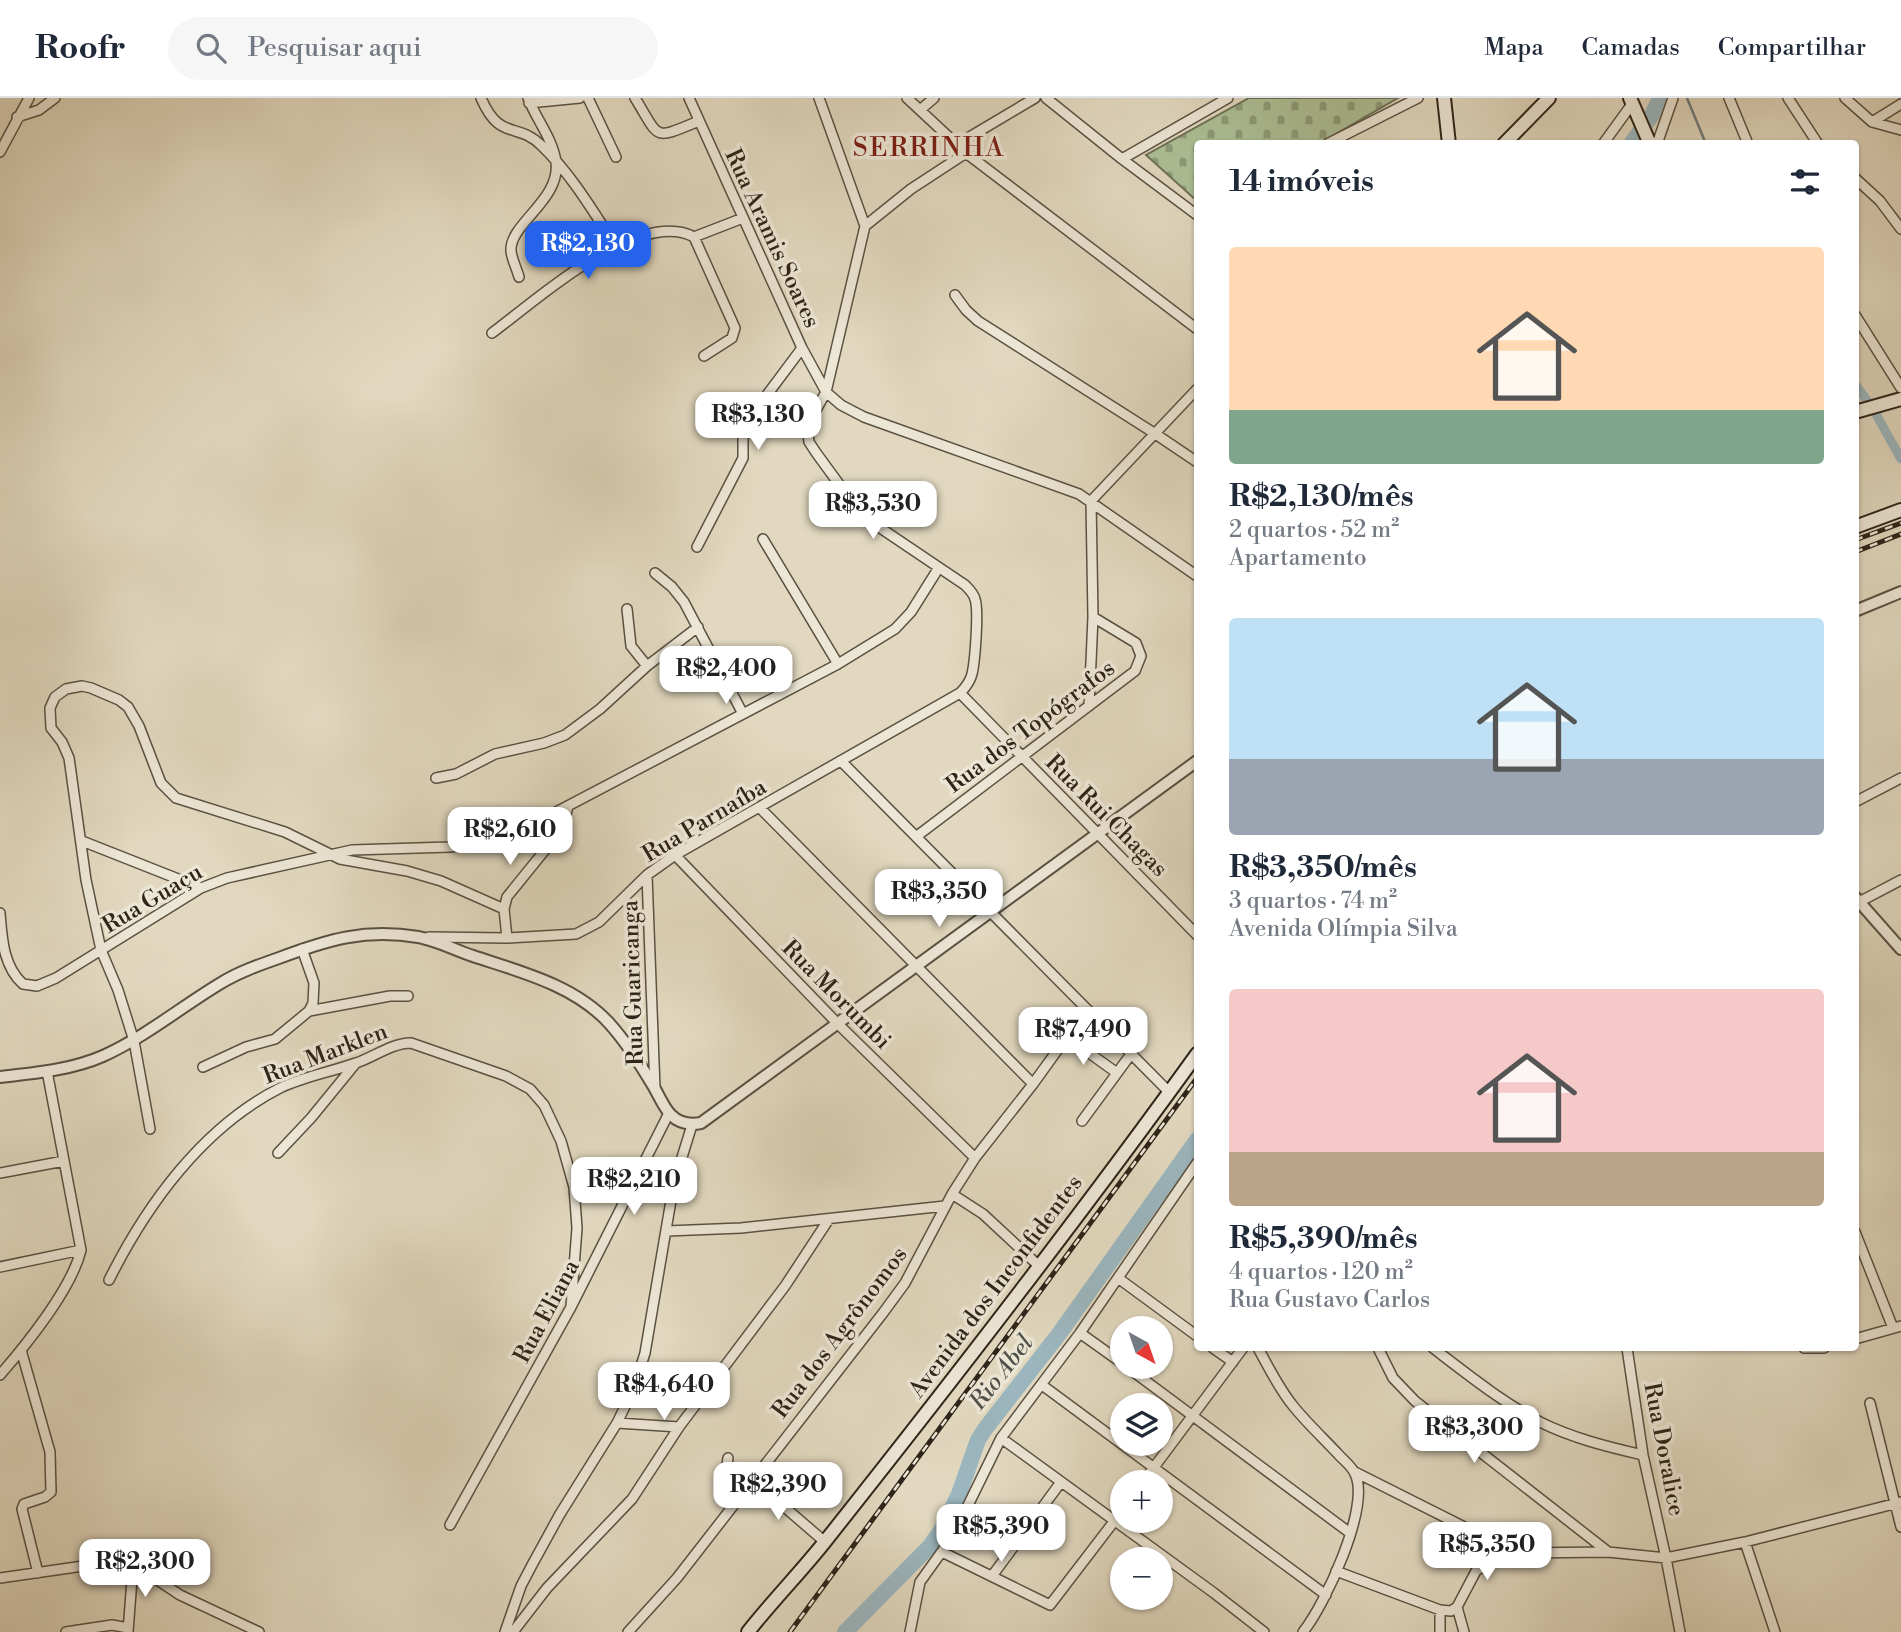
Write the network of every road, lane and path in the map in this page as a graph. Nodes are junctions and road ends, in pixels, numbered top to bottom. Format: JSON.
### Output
{"nodes":[{"id":1,"x":29,"y":98,"type":"edge"},
{"id":2,"x":55,"y":98,"type":"edge"},
{"id":3,"x":481,"y":98,"type":"edge"},
{"id":4,"x":580,"y":98,"type":"edge"},
{"id":5,"x":587,"y":98,"type":"edge"},
{"id":6,"x":635,"y":98,"type":"edge"},
{"id":7,"x":689,"y":98,"type":"edge"},
{"id":8,"x":819,"y":98,"type":"edge"},
{"id":9,"x":907,"y":98,"type":"edge"},
{"id":10,"x":934,"y":98,"type":"edge"},
{"id":11,"x":1035,"y":98,"type":"edge"},
{"id":12,"x":1046,"y":98,"type":"edge"},
{"id":13,"x":1228,"y":98,"type":"edge"},
{"id":14,"x":1418,"y":98,"type":"edge"},
{"id":15,"x":1444,"y":98,"type":"edge"},
{"id":16,"x":1549,"y":98,"type":"edge"},
{"id":17,"x":1673,"y":98,"type":"edge"},
{"id":18,"x":1729,"y":98,"type":"edge"},
{"id":19,"x":1788,"y":98,"type":"edge"},
{"id":20,"x":1845,"y":98,"type":"edge"},
{"id":21,"x":529,"y":100,"type":"edge"},
{"id":22,"x":1633,"y":104,"type":"edge"},
{"id":23,"x":1901,"y":104,"type":"edge"},
{"id":24,"x":920,"y":110,"type":"junction"},
{"id":25,"x":17,"y":117,"type":"junction"},
{"id":26,"x":699,"y":121,"type":"junction"},
{"id":27,"x":1872,"y":122,"type":"junction"},
{"id":28,"x":1901,"y":130,"type":"edge"},
{"id":29,"x":1335,"y":140,"type":"edge"},
{"id":30,"x":1449,"y":140,"type":"edge"},
{"id":31,"x":1508,"y":140,"type":"edge"},
{"id":32,"x":1607,"y":140,"type":"edge"},
{"id":33,"x":1649,"y":140,"type":"edge"},
{"id":34,"x":1651,"y":140,"type":"edge"},
{"id":35,"x":1746,"y":140,"type":"edge"},
{"id":36,"x":1815,"y":140,"type":"edge"},
{"id":37,"x":956,"y":145,"type":"junction"},
{"id":38,"x":0,"y":152,"type":"edge"},
{"id":39,"x":966,"y":153,"type":"junction"},
{"id":40,"x":616,"y":157,"type":"dead end"},
{"id":41,"x":1122,"y":159,"type":"junction"},
{"id":42,"x":556,"y":162,"type":"junction"},
{"id":43,"x":1859,"y":182,"type":"edge"},
{"id":44,"x":1194,"y":213,"type":"edge"},
{"id":45,"x":743,"y":218,"type":"junction"},
{"id":46,"x":865,"y":226,"type":"junction"},
{"id":47,"x":1901,"y":229,"type":"edge"},
{"id":48,"x":694,"y":237,"type":"junction"},
{"id":49,"x":615,"y":245,"type":"junction"},
{"id":50,"x":519,"y":277,"type":"dead end"},
{"id":51,"x":955,"y":295,"type":"dead end"},
{"id":52,"x":1859,"y":321,"type":"edge"},
{"id":53,"x":1194,"y":327,"type":"edge"},
{"id":54,"x":492,"y":333,"type":"dead end"},
{"id":55,"x":802,"y":348,"type":"junction"},
{"id":56,"x":704,"y":356,"type":"dead end"},
{"id":57,"x":1901,"y":388,"type":"edge"},
{"id":58,"x":826,"y":392,"type":"junction"},
{"id":59,"x":1194,"y":392,"type":"edge"},
{"id":60,"x":1901,"y":399,"type":"edge"},
{"id":61,"x":1859,"y":411,"type":"edge"},
{"id":62,"x":1154,"y":433,"type":"junction"},
{"id":63,"x":1194,"y":460,"type":"edge"},
{"id":64,"x":1091,"y":501,"type":"junction"},
{"id":65,"x":1901,"y":510,"type":"edge"},
{"id":66,"x":1859,"y":526,"type":"edge"},
{"id":67,"x":763,"y":539,"type":"dead end"},
{"id":68,"x":697,"y":547,"type":"dead end"},
{"id":69,"x":938,"y":569,"type":"junction"},
{"id":70,"x":655,"y":573,"type":"dead end"},
{"id":71,"x":1194,"y":574,"type":"edge"},
{"id":72,"x":1901,"y":592,"type":"edge"},
{"id":73,"x":627,"y":609,"type":"dead end"},
{"id":74,"x":1859,"y":609,"type":"edge"},
{"id":75,"x":1093,"y":617,"type":"junction"},
{"id":76,"x":698,"y":627,"type":"junction"},
{"id":77,"x":838,"y":664,"type":"junction"},
{"id":78,"x":647,"y":666,"type":"junction"},
{"id":79,"x":960,"y":693,"type":"junction"},
{"id":80,"x":1089,"y":706,"type":"junction"},
{"id":81,"x":743,"y":714,"type":"junction"},
{"id":82,"x":1022,"y":756,"type":"junction"},
{"id":83,"x":841,"y":761,"type":"junction"},
{"id":84,"x":1194,"y":763,"type":"edge"},
{"id":85,"x":436,"y":778,"type":"dead end"},
{"id":86,"x":1901,"y":778,"type":"edge"},
{"id":87,"x":1859,"y":801,"type":"edge"},
{"id":88,"x":568,"y":806,"type":"junction"},
{"id":89,"x":760,"y":808,"type":"junction"},
{"id":90,"x":1098,"y":833,"type":"junction"},
{"id":91,"x":917,"y":836,"type":"junction"},
{"id":92,"x":82,"y":841,"type":"junction"},
{"id":93,"x":328,"y":855,"type":"junction"},
{"id":94,"x":675,"y":855,"type":"junction"},
{"id":95,"x":647,"y":875,"type":"junction"},
{"id":96,"x":1901,"y":880,"type":"edge"},
{"id":97,"x":201,"y":888,"type":"junction"},
{"id":98,"x":1859,"y":899,"type":"edge"},
{"id":99,"x":1859,"y":902,"type":"edge"},
{"id":100,"x":504,"y":909,"type":"junction"},
{"id":101,"x":990,"y":912,"type":"junction"},
{"id":102,"x":0,"y":913,"type":"edge"},
{"id":103,"x":1194,"y":932,"type":"edge"},
{"id":104,"x":420,"y":937,"type":"junction"},
{"id":105,"x":508,"y":938,"type":"junction"},
{"id":106,"x":302,"y":949,"type":"junction"},
{"id":107,"x":1901,"y":949,"type":"edge"},
{"id":108,"x":101,"y":950,"type":"junction"},
{"id":109,"x":915,"y":966,"type":"junction"},
{"id":110,"x":408,"y":996,"type":"dead end"},
{"id":111,"x":1087,"y":1009,"type":"junction"},
{"id":112,"x":309,"y":1011,"type":"junction"},
{"id":113,"x":837,"y":1023,"type":"junction"},
{"id":114,"x":1067,"y":1037,"type":"junction"},
{"id":115,"x":134,"y":1041,"type":"junction"},
{"id":116,"x":1131,"y":1054,"type":"junction"},
{"id":117,"x":1194,"y":1058,"type":"edge"},
{"id":118,"x":356,"y":1063,"type":"junction"},
{"id":119,"x":203,"y":1067,"type":"dead end"},
{"id":120,"x":47,"y":1071,"type":"junction"},
{"id":121,"x":1117,"y":1073,"type":"junction"},
{"id":122,"x":0,"y":1077,"type":"edge"},
{"id":123,"x":1033,"y":1084,"type":"junction"},
{"id":124,"x":656,"y":1089,"type":"junction"},
{"id":125,"x":1169,"y":1092,"type":"junction"},
{"id":126,"x":669,"y":1113,"type":"junction"},
{"id":127,"x":1082,"y":1121,"type":"dead end"},
{"id":128,"x":692,"y":1125,"type":"junction"},
{"id":129,"x":150,"y":1129,"type":"dead end"},
{"id":130,"x":278,"y":1153,"type":"dead end"},
{"id":131,"x":975,"y":1158,"type":"junction"},
{"id":132,"x":64,"y":1161,"type":"junction"},
{"id":133,"x":1194,"y":1167,"type":"edge"},
{"id":134,"x":0,"y":1174,"type":"edge"},
{"id":135,"x":952,"y":1194,"type":"junction"},
{"id":136,"x":945,"y":1206,"type":"junction"},
{"id":137,"x":829,"y":1219,"type":"junction"},
{"id":138,"x":667,"y":1231,"type":"junction"},
{"id":139,"x":1859,"y":1241,"type":"edge"},
{"id":140,"x":82,"y":1250,"type":"junction"},
{"id":141,"x":1039,"y":1266,"type":"junction"},
{"id":142,"x":0,"y":1267,"type":"edge"},
{"id":143,"x":1118,"y":1278,"type":"junction"},
{"id":144,"x":109,"y":1280,"type":"dead end"},
{"id":145,"x":571,"y":1307,"type":"junction"},
{"id":146,"x":1897,"y":1327,"type":"edge"},
{"id":147,"x":1080,"y":1333,"type":"junction"},
{"id":148,"x":1194,"y":1334,"type":"edge"},
{"id":149,"x":1859,"y":1338,"type":"edge"},
{"id":150,"x":21,"y":1350,"type":"junction"},
{"id":151,"x":1217,"y":1351,"type":"edge"},
{"id":152,"x":1241,"y":1351,"type":"edge"},
{"id":153,"x":1260,"y":1351,"type":"edge"},
{"id":154,"x":1379,"y":1351,"type":"edge"},
{"id":155,"x":1437,"y":1351,"type":"edge"},
{"id":156,"x":1627,"y":1351,"type":"edge"},
{"id":157,"x":1110,"y":1354,"type":"edge"},
{"id":158,"x":1233,"y":1362,"type":"junction"},
{"id":159,"x":0,"y":1375,"type":"edge"},
{"id":160,"x":1143,"y":1379,"type":"edge"},
{"id":161,"x":1042,"y":1385,"type":"junction"},
{"id":162,"x":1870,"y":1403,"type":"dead end"},
{"id":163,"x":1194,"y":1416,"type":"junction"},
{"id":164,"x":617,"y":1423,"type":"junction"},
{"id":165,"x":679,"y":1427,"type":"junction"},
{"id":166,"x":1001,"y":1438,"type":"junction"},
{"id":167,"x":1643,"y":1455,"type":"junction"},
{"id":168,"x":728,"y":1458,"type":"dead end"},
{"id":169,"x":1154,"y":1468,"type":"junction"},
{"id":170,"x":1355,"y":1472,"type":"junction"},
{"id":171,"x":752,"y":1479,"type":"junction"},
{"id":172,"x":1061,"y":1482,"type":"junction"},
{"id":173,"x":742,"y":1494,"type":"junction"},
{"id":174,"x":1898,"y":1502,"type":"edge"},
{"id":175,"x":1110,"y":1517,"type":"edge"},
{"id":176,"x":450,"y":1525,"type":"dead end"},
{"id":177,"x":1110,"y":1527,"type":"edge"},
{"id":178,"x":1901,"y":1527,"type":"edge"},
{"id":179,"x":1131,"y":1533,"type":"edge"},
{"id":180,"x":1350,"y":1533,"type":"junction"},
{"id":181,"x":825,"y":1542,"type":"junction"},
{"id":182,"x":1745,"y":1542,"type":"junction"},
{"id":183,"x":942,"y":1552,"type":"junction"},
{"id":184,"x":1608,"y":1552,"type":"junction"},
{"id":185,"x":1516,"y":1553,"type":"junction"},
{"id":186,"x":1666,"y":1558,"type":"junction"},
{"id":187,"x":134,"y":1566,"type":"junction"},
{"id":188,"x":1336,"y":1571,"type":"junction"},
{"id":189,"x":38,"y":1573,"type":"junction"},
{"id":190,"x":992,"y":1576,"type":"junction"},
{"id":191,"x":0,"y":1578,"type":"edge"},
{"id":192,"x":1326,"y":1595,"type":"junction"},
{"id":193,"x":1457,"y":1607,"type":"junction"},
{"id":194,"x":1440,"y":1610,"type":"junction"},
{"id":195,"x":128,"y":1630,"type":"edge"},
{"id":196,"x":914,"y":1631,"type":"edge"},
{"id":197,"x":66,"y":1632,"type":"edge"},
{"id":198,"x":259,"y":1632,"type":"edge"},
{"id":199,"x":505,"y":1632,"type":"edge"},
{"id":200,"x":513,"y":1632,"type":"edge"},
{"id":201,"x":628,"y":1632,"type":"edge"},
{"id":202,"x":748,"y":1632,"type":"edge"},
{"id":203,"x":1264,"y":1632,"type":"edge"},
{"id":204,"x":1303,"y":1632,"type":"edge"},
{"id":205,"x":1440,"y":1632,"type":"edge"},
{"id":206,"x":1464,"y":1632,"type":"edge"},
{"id":207,"x":1680,"y":1632,"type":"edge"},
{"id":208,"x":1775,"y":1632,"type":"edge"}],
"edges":[{"from":1,"to":25,"type":"street"},
{"from":2,"to":25,"type":"street"},
{"from":3,"to":42,"type":"street"},
{"from":4,"to":21,"type":"street"},
{"from":5,"to":40,"type":"street"},
{"from":6,"to":26,"type":"street"},
{"from":7,"to":26,"type":"street","name":"Rua Aramis Soares"},
{"from":8,"to":46,"type":"street"},
{"from":9,"to":24,"type":"street"},
{"from":10,"to":24,"type":"street"},
{"from":11,"to":37,"type":"street"},
{"from":12,"to":41,"type":"street"},
{"from":13,"to":41,"type":"street"},
{"from":14,"to":29,"type":"street"},
{"from":15,"to":30,"type":"main road"},
{"from":16,"to":31,"type":"main road"},
{"from":17,"to":34,"type":"street"},
{"from":18,"to":35,"type":"street"},
{"from":19,"to":36,"type":"street"},
{"from":20,"to":27,"type":"street"},
{"from":21,"to":42,"type":"street"},
{"from":22,"to":32,"type":"street"},
{"from":22,"to":33,"type":"main road"},
{"from":23,"to":27,"type":"street"},
{"from":24,"to":37,"type":"street"},
{"from":25,"to":38,"type":"street"},
{"from":26,"to":45,"type":"street","name":"Rua Aramis Soares"},
{"from":27,"to":28,"type":"street"},
{"from":37,"to":39,"type":"street"},
{"from":39,"to":46,"type":"street"},
{"from":39,"to":53,"type":"street"},
{"from":41,"to":44,"type":"street"},
{"from":42,"to":49,"type":"street"},
{"from":42,"to":50,"type":"street"},
{"from":43,"to":47,"type":"street"},
{"from":45,"to":48,"type":"street"},
{"from":45,"to":55,"type":"street","name":"Rua Aramis Soares"},
{"from":46,"to":58,"type":"street"},
{"from":48,"to":49,"type":"street"},
{"from":48,"to":56,"type":"street"},
{"from":49,"to":54,"type":"street"},
{"from":51,"to":62,"type":"street"},
{"from":52,"to":57,"type":"street"},
{"from":55,"to":58,"type":"street","name":"Rua Aramis Soares"},
{"from":55,"to":68,"type":"street"},
{"from":58,"to":64,"type":"street"},
{"from":58,"to":69,"type":"street"},
{"from":59,"to":62,"type":"street"},
{"from":60,"to":61,"type":"main road"},
{"from":62,"to":63,"type":"street"},
{"from":62,"to":64,"type":"street"},
{"from":64,"to":71,"type":"street"},
{"from":64,"to":75,"type":"street"},
{"from":65,"to":66,"type":"main road"},
{"from":67,"to":77,"type":"street"},
{"from":69,"to":77,"type":"street","name":"Rua Guaçu"},
{"from":69,"to":79,"type":"street"},
{"from":70,"to":76,"type":"street"},
{"from":72,"to":74,"type":"street"},
{"from":73,"to":78,"type":"street"},
{"from":75,"to":80,"type":"street"},
{"from":75,"to":80,"type":"street","name":"Rua dos Topógrafos"},
{"from":76,"to":78,"type":"street"},
{"from":76,"to":81,"type":"street"},
{"from":77,"to":81,"type":"street","name":"Rua Guaçu"},
{"from":78,"to":85,"type":"street"},
{"from":79,"to":82,"type":"street","name":"Rua Rui Chagas"},
{"from":79,"to":83,"type":"street","name":"Rua Parnaíba"},
{"from":80,"to":82,"type":"street","name":"Rua dos Topógrafos"},
{"from":81,"to":88,"type":"street","name":"Rua Guaçu"},
{"from":82,"to":90,"type":"street","name":"Rua Rui Chagas"},
{"from":82,"to":91,"type":"street","name":"Rua dos Topógrafos"},
{"from":83,"to":89,"type":"street","name":"Rua Parnaíba"},
{"from":83,"to":91,"type":"street"},
{"from":84,"to":90,"type":"street"},
{"from":86,"to":87,"type":"street"},
{"from":88,"to":93,"type":"street","name":"Rua Guaçu"},
{"from":88,"to":100,"type":"street"},
{"from":89,"to":94,"type":"street","name":"Rua Parnaíba"},
{"from":89,"to":109,"type":"street"},
{"from":90,"to":101,"type":"street"},
{"from":90,"to":103,"type":"street","name":"Rua Rui Chagas"},
{"from":91,"to":101,"type":"street"},
{"from":92,"to":93,"type":"street"},
{"from":92,"to":97,"type":"street"},
{"from":92,"to":108,"type":"street"},
{"from":93,"to":97,"type":"street","name":"Rua Guaçu"},
{"from":93,"to":100,"type":"street"},
{"from":94,"to":95,"type":"street","name":"Rua Parnaíba"},
{"from":94,"to":113,"type":"street","name":"Rua Morumbi"},
{"from":95,"to":105,"type":"street","name":"Rua Parnaíba"},
{"from":95,"to":124,"type":"street","name":"Rua Guaricanga"},
{"from":96,"to":98,"type":"street"},
{"from":97,"to":108,"type":"street","name":"Rua Guaçu"},
{"from":99,"to":107,"type":"street"},
{"from":100,"to":105,"type":"street"},
{"from":101,"to":109,"type":"street"},
{"from":101,"to":111,"type":"street"},
{"from":102,"to":108,"type":"street","name":"Rua Guaçu"},
{"from":104,"to":105,"type":"street","name":"Rua Parnaíba"},
{"from":104,"to":106,"type":"street"},
{"from":104,"to":124,"type":"street"},
{"from":106,"to":112,"type":"street"},
{"from":106,"to":115,"type":"street"},
{"from":108,"to":115,"type":"street"},
{"from":109,"to":113,"type":"street"},
{"from":109,"to":123,"type":"street"},
{"from":110,"to":112,"type":"street"},
{"from":111,"to":114,"type":"street","name":"Rua dos Agrônomos"},
{"from":111,"to":116,"type":"street"},
{"from":112,"to":119,"type":"street"},
{"from":113,"to":128,"type":"street"},
{"from":113,"to":131,"type":"street","name":"Rua Morumbi"},
{"from":114,"to":121,"type":"street"},
{"from":114,"to":123,"type":"street","name":"Rua dos Agrônomos"},
{"from":115,"to":120,"type":"street"},
{"from":115,"to":129,"type":"street"},
{"from":116,"to":121,"type":"street"},
{"from":116,"to":125,"type":"street"},
{"from":117,"to":125,"type":"main road","name":"Avenida dos Inconfidentes"},
{"from":118,"to":130,"type":"street"},
{"from":118,"to":144,"type":"street","name":"Rua Marklen"},
{"from":118,"to":145,"type":"street","name":"Rua Marklen"},
{"from":120,"to":122,"type":"street"},
{"from":120,"to":132,"type":"street"},
{"from":121,"to":127,"type":"street"},
{"from":123,"to":131,"type":"street","name":"Rua dos Agrônomos"},
{"from":124,"to":126,"type":"street"},
{"from":125,"to":141,"type":"main road","name":"Avenida dos Inconfidentes"},
{"from":126,"to":128,"type":"street"},
{"from":126,"to":145,"type":"street","name":"Rua Eliana"},
{"from":128,"to":138,"type":"street"},
{"from":131,"to":135,"type":"street","name":"Rua dos Agrônomos"},
{"from":132,"to":134,"type":"street"},
{"from":132,"to":140,"type":"street"},
{"from":133,"to":143,"type":"street"},
{"from":135,"to":136,"type":"street","name":"Rua dos Agrônomos"},
{"from":135,"to":141,"type":"street"},
{"from":136,"to":137,"type":"street"},
{"from":136,"to":171,"type":"street","name":"Rua dos Agrônomos"},
{"from":137,"to":138,"type":"street"},
{"from":137,"to":165,"type":"street"},
{"from":138,"to":164,"type":"street"},
{"from":139,"to":146,"type":"street"},
{"from":140,"to":142,"type":"street"},
{"from":140,"to":150,"type":"street"},
{"from":141,"to":181,"type":"main road","name":"Avenida dos Inconfidentes"},
{"from":143,"to":147,"type":"street"},
{"from":143,"to":148,"type":"street"},
{"from":145,"to":176,"type":"street","name":"Rua Eliana"},
{"from":146,"to":149,"type":"street"},
{"from":147,"to":157,"type":"street"},
{"from":147,"to":161,"type":"street"},
{"from":150,"to":159,"type":"street"},
{"from":150,"to":189,"type":"street"},
{"from":151,"to":158,"type":"street"},
{"from":152,"to":158,"type":"street"},
{"from":153,"to":170,"type":"street"},
{"from":154,"to":184,"type":"street"},
{"from":155,"to":167,"type":"street"},
{"from":156,"to":167,"type":"street","name":"Rua Doralice"},
{"from":158,"to":163,"type":"street"},
{"from":160,"to":163,"type":"street"},
{"from":161,"to":166,"type":"street"},
{"from":161,"to":169,"type":"street"},
{"from":162,"to":174,"type":"street"},
{"from":163,"to":169,"type":"street"},
{"from":163,"to":180,"type":"street"},
{"from":164,"to":165,"type":"street"},
{"from":164,"to":199,"type":"street"},
{"from":165,"to":200,"type":"street"},
{"from":166,"to":172,"type":"street"},
{"from":166,"to":183,"type":"street"},
{"from":167,"to":186,"type":"street","name":"Rua Doralice"},
{"from":168,"to":173,"type":"street"},
{"from":169,"to":192,"type":"street"},
{"from":170,"to":180,"type":"street"},
{"from":170,"to":185,"type":"street"},
{"from":171,"to":173,"type":"street","name":"Rua dos Agrônomos"},
{"from":171,"to":181,"type":"street"},
{"from":172,"to":175,"type":"street"},
{"from":172,"to":190,"type":"street"},
{"from":173,"to":201,"type":"street","name":"Rua dos Agrônomos"},
{"from":174,"to":178,"type":"street"},
{"from":174,"to":182,"type":"street"},
{"from":177,"to":190,"type":"street"},
{"from":179,"to":203,"type":"street"},
{"from":180,"to":188,"type":"street"},
{"from":181,"to":202,"type":"main road","name":"Avenida dos Inconfidentes"},
{"from":182,"to":186,"type":"street"},
{"from":182,"to":208,"type":"street"},
{"from":183,"to":190,"type":"street"},
{"from":183,"to":196,"type":"street"},
{"from":184,"to":185,"type":"street"},
{"from":184,"to":186,"type":"street"},
{"from":185,"to":193,"type":"street"},
{"from":186,"to":207,"type":"street","name":"Rua Doralice"},
{"from":187,"to":189,"type":"street"},
{"from":187,"to":195,"type":"street"},
{"from":187,"to":198,"type":"street"},
{"from":188,"to":192,"type":"street"},
{"from":188,"to":194,"type":"street"},
{"from":189,"to":191,"type":"street"},
{"from":192,"to":204,"type":"street"},
{"from":193,"to":194,"type":"street"},
{"from":193,"to":206,"type":"street"},
{"from":194,"to":205,"type":"street"},
{"from":195,"to":197,"type":"street"}]}
